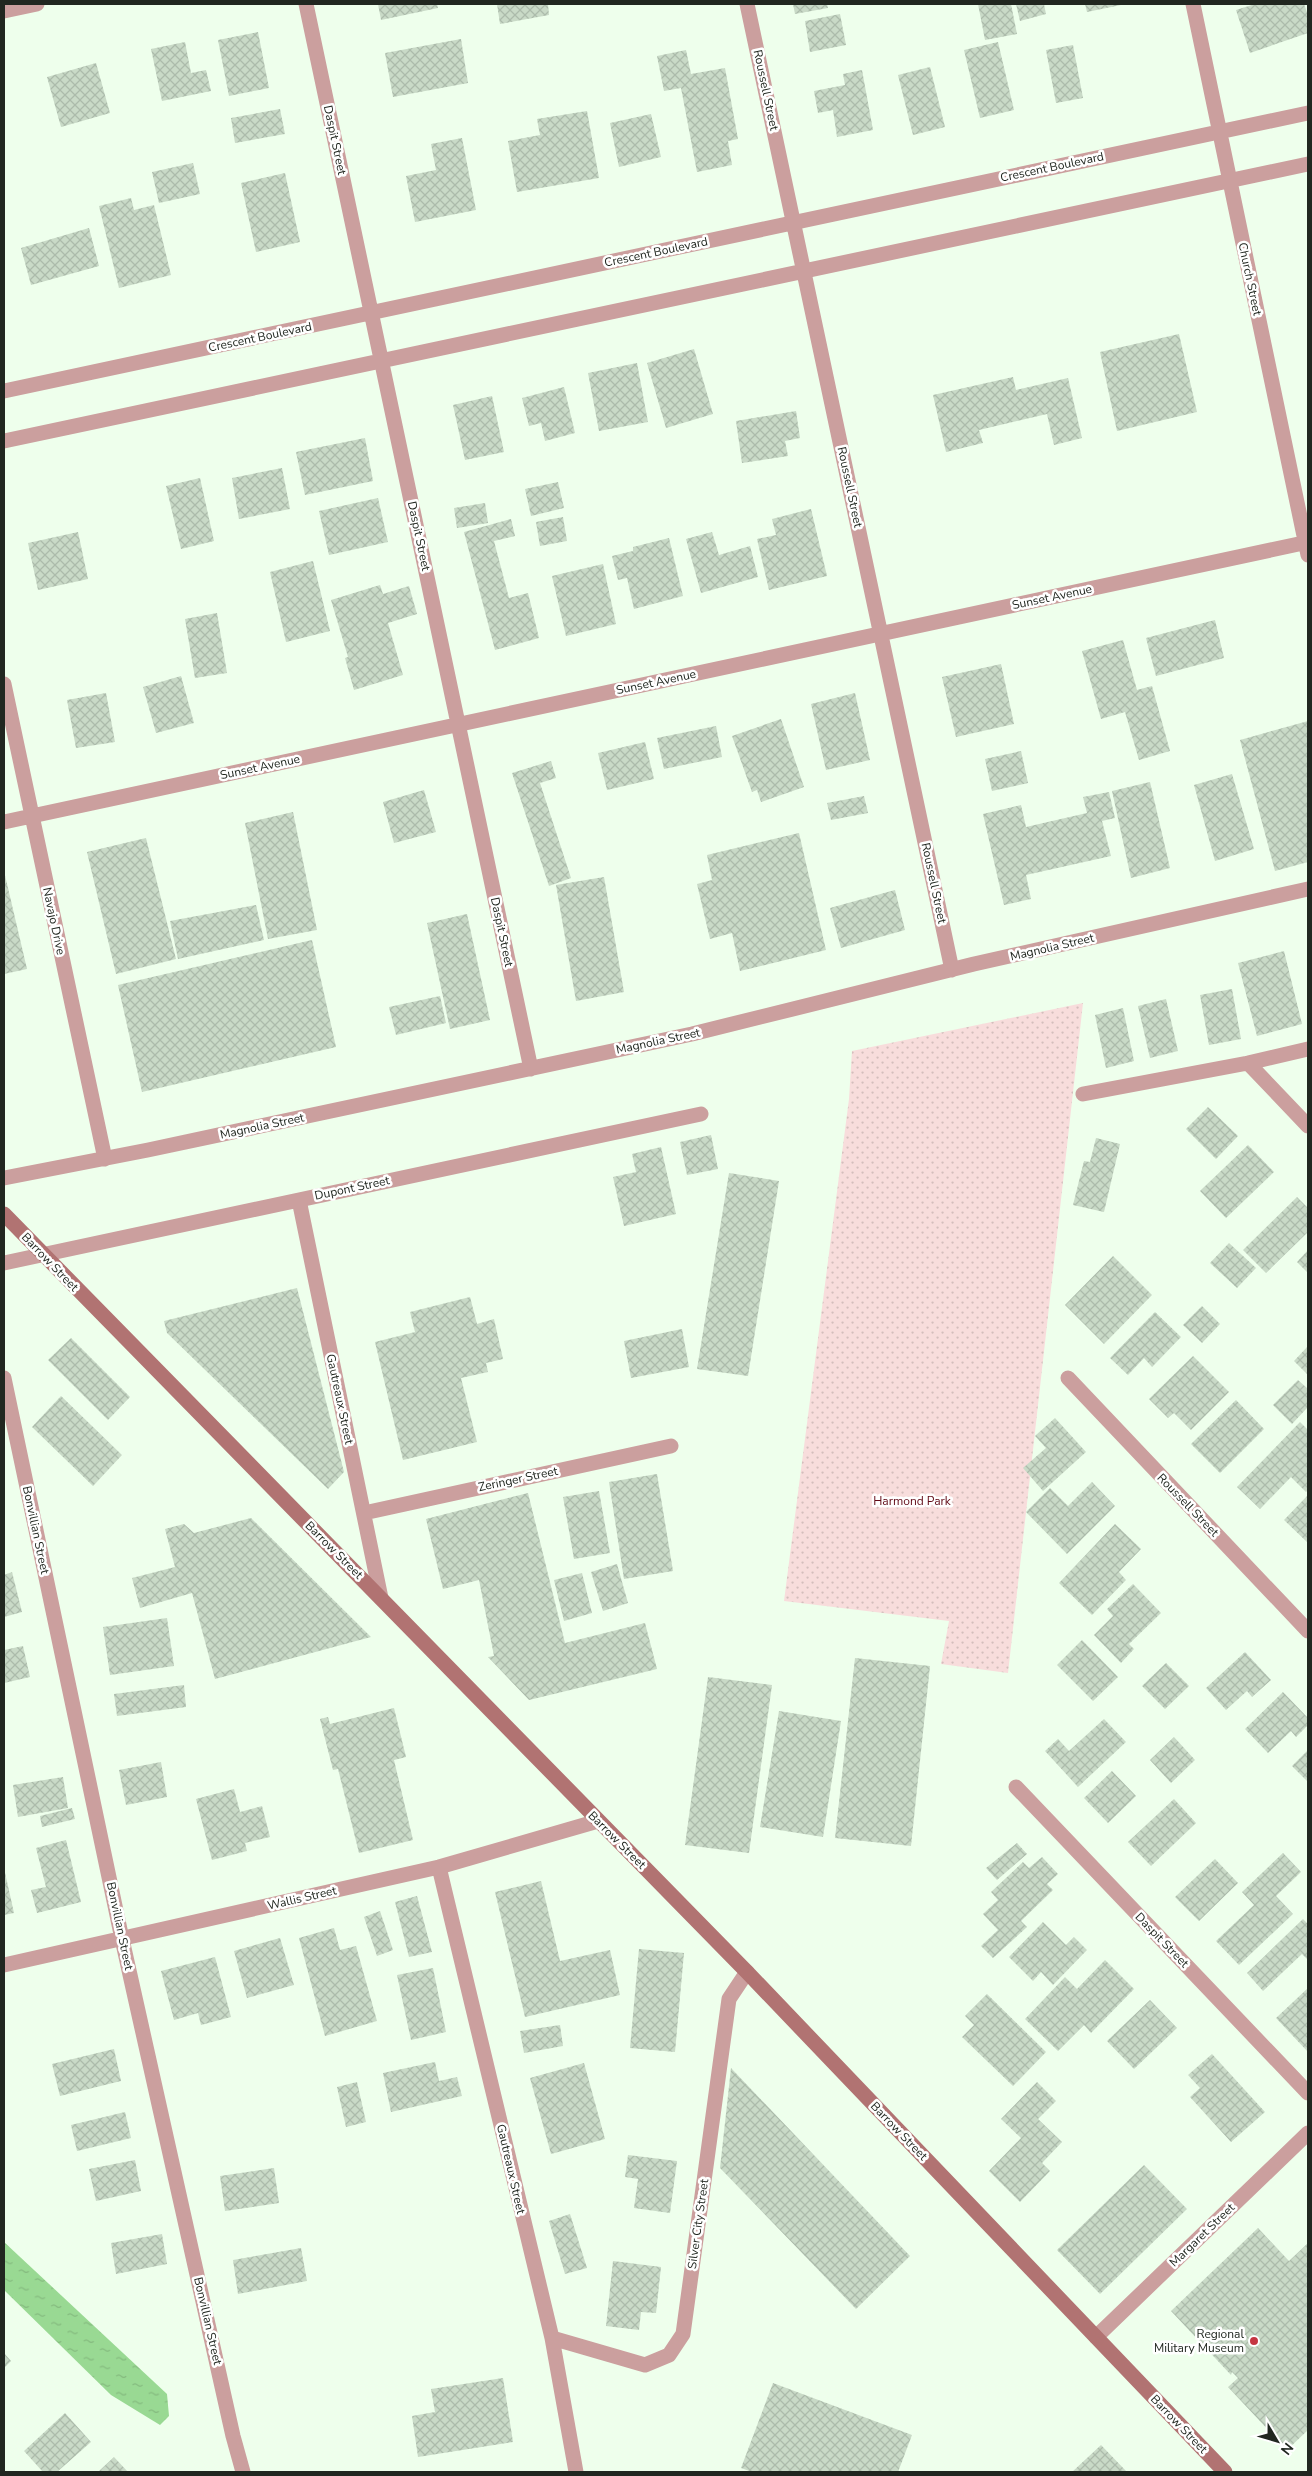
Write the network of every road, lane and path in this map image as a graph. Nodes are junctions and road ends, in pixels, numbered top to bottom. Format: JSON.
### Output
{"nodes":[{"id":1,"x":37,"y":4,"type":"edge"},
{"id":2,"x":306,"y":4,"type":"edge"},
{"id":3,"x":747,"y":4,"type":"edge"},
{"id":4,"x":1192,"y":4,"type":"edge"},
{"id":5,"x":4,"y":11,"type":"edge"},
{"id":6,"x":1308,"y":112,"type":"edge"},
{"id":7,"x":1219,"y":131,"type":"junction"},
{"id":8,"x":1308,"y":164,"type":"edge"},
{"id":9,"x":1230,"y":181,"type":"junction"},
{"id":10,"x":794,"y":222,"type":"junction"},
{"id":11,"x":804,"y":271,"type":"junction"},
{"id":12,"x":372,"y":314,"type":"junction"},
{"id":13,"x":383,"y":361,"type":"junction"},
{"id":14,"x":4,"y":391,"type":"edge"},
{"id":15,"x":4,"y":442,"type":"edge"},
{"id":16,"x":1307,"y":546,"type":"edge"},
{"id":17,"x":881,"y":634,"type":"junction"},
{"id":18,"x":4,"y":684,"type":"edge"},
{"id":19,"x":458,"y":724,"type":"junction"},
{"id":20,"x":32,"y":816,"type":"junction"},
{"id":21,"x":4,"y":822,"type":"edge"},
{"id":22,"x":1308,"y":888,"type":"edge"},
{"id":23,"x":952,"y":970,"type":"junction"},
{"id":24,"x":1308,"y":1049,"type":"edge"},
{"id":25,"x":1248,"y":1063,"type":"junction"},
{"id":26,"x":531,"y":1069,"type":"junction"},
{"id":27,"x":1083,"y":1094,"type":"dead end"},
{"id":28,"x":701,"y":1114,"type":"dead end"},
{"id":29,"x":1308,"y":1126,"type":"edge"},
{"id":30,"x":104,"y":1159,"type":"junction"},
{"id":31,"x":4,"y":1178,"type":"edge"},
{"id":32,"x":299,"y":1200,"type":"junction"},
{"id":33,"x":4,"y":1214,"type":"edge"},
{"id":34,"x":43,"y":1255,"type":"junction"},
{"id":35,"x":4,"y":1263,"type":"edge"},
{"id":36,"x":4,"y":1378,"type":"edge"},
{"id":37,"x":1068,"y":1378,"type":"dead end"},
{"id":38,"x":671,"y":1446,"type":"dead end"},
{"id":39,"x":364,"y":1513,"type":"junction"},
{"id":40,"x":381,"y":1598,"type":"junction"},
{"id":41,"x":1308,"y":1631,"type":"edge"},
{"id":42,"x":1016,"y":1788,"type":"dead end"},
{"id":43,"x":598,"y":1821,"type":"junction"},
{"id":44,"x":440,"y":1867,"type":"junction"},
{"id":45,"x":122,"y":1939,"type":"junction"},
{"id":46,"x":4,"y":1965,"type":"edge"},
{"id":47,"x":748,"y":1972,"type":"junction"},
{"id":48,"x":1308,"y":2093,"type":"edge"},
{"id":49,"x":1308,"y":2133,"type":"edge"},
{"id":50,"x":1096,"y":2337,"type":"junction"},
{"id":51,"x":552,"y":2338,"type":"junction"},
{"id":52,"x":244,"y":2472,"type":"edge"},
{"id":53,"x":576,"y":2472,"type":"edge"},
{"id":54,"x":1225,"y":2472,"type":"edge"}],
"edges":[{"from":1,"to":5,"type":"street"},
{"from":2,"to":12,"type":"street","name":"Daspit Street"},
{"from":3,"to":10,"type":"street","name":"Roussell Street"},
{"from":4,"to":7,"type":"street","name":"Church Street"},
{"from":6,"to":7,"type":"street","name":"Crescent Boulevard"},
{"from":7,"to":9,"type":"street","name":"Church Street"},
{"from":7,"to":10,"type":"street","name":"Crescent Boulevard"},
{"from":8,"to":9,"type":"street"},
{"from":9,"to":11,"type":"street"},
{"from":9,"to":16,"type":"street","name":"Church Street"},
{"from":10,"to":11,"type":"street","name":"Roussell Street"},
{"from":10,"to":12,"type":"street","name":"Crescent Boulevard"},
{"from":11,"to":13,"type":"street"},
{"from":11,"to":17,"type":"street","name":"Roussell Street"},
{"from":12,"to":13,"type":"street","name":"Daspit Street"},
{"from":12,"to":14,"type":"street","name":"Crescent Boulevard"},
{"from":13,"to":15,"type":"street"},
{"from":13,"to":19,"type":"street","name":"Daspit Street"},
{"from":16,"to":17,"type":"street","name":"Sunset Avenue"},
{"from":17,"to":19,"type":"street","name":"Sunset Avenue"},
{"from":17,"to":23,"type":"street","name":"Roussell Street"},
{"from":18,"to":20,"type":"street","name":"Navajo Drive"},
{"from":19,"to":20,"type":"street","name":"Sunset Avenue"},
{"from":19,"to":26,"type":"street","name":"Daspit Street"},
{"from":20,"to":21,"type":"street","name":"Sunset Avenue"},
{"from":20,"to":30,"type":"street","name":"Navajo Drive"},
{"from":22,"to":23,"type":"street","name":"Magnolia Street"},
{"from":23,"to":26,"type":"street","name":"Magnolia Street"},
{"from":24,"to":25,"type":"street"},
{"from":25,"to":27,"type":"street"},
{"from":25,"to":29,"type":"street"},
{"from":26,"to":30,"type":"street","name":"Magnolia Street"},
{"from":28,"to":32,"type":"street","name":"Dupont Street"},
{"from":30,"to":31,"type":"street","name":"Magnolia Street"},
{"from":32,"to":34,"type":"street","name":"Dupont Street"},
{"from":32,"to":39,"type":"street","name":"Gautreaux Street"},
{"from":33,"to":34,"type":"main road","name":"Barrow Street"},
{"from":34,"to":35,"type":"street","name":"Dupont Street"},
{"from":34,"to":40,"type":"main road","name":"Barrow Street"},
{"from":36,"to":45,"type":"street","name":"Bonvillian Street"},
{"from":37,"to":41,"type":"street","name":"Roussell Street"},
{"from":38,"to":39,"type":"street","name":"Zeringer Street"},
{"from":39,"to":40,"type":"street","name":"Gautreaux Street"},
{"from":40,"to":43,"type":"main road","name":"Barrow Street"},
{"from":42,"to":48,"type":"street","name":"Daspit Street"},
{"from":43,"to":44,"type":"street","name":"Wallis Street"},
{"from":43,"to":47,"type":"main road","name":"Barrow Street"},
{"from":44,"to":45,"type":"street","name":"Wallis Street"},
{"from":44,"to":51,"type":"street","name":"Gautreaux Street"},
{"from":45,"to":46,"type":"street","name":"Wallis Street"},
{"from":45,"to":52,"type":"street","name":"Bonvillian Street"},
{"from":47,"to":50,"type":"main road","name":"Barrow Street"},
{"from":47,"to":51,"type":"street","name":"Silver City Street"},
{"from":49,"to":50,"type":"street","name":"Margaret Street"},
{"from":50,"to":54,"type":"main road","name":"Barrow Street"},
{"from":51,"to":53,"type":"street","name":"Gautreaux Street"}]}
